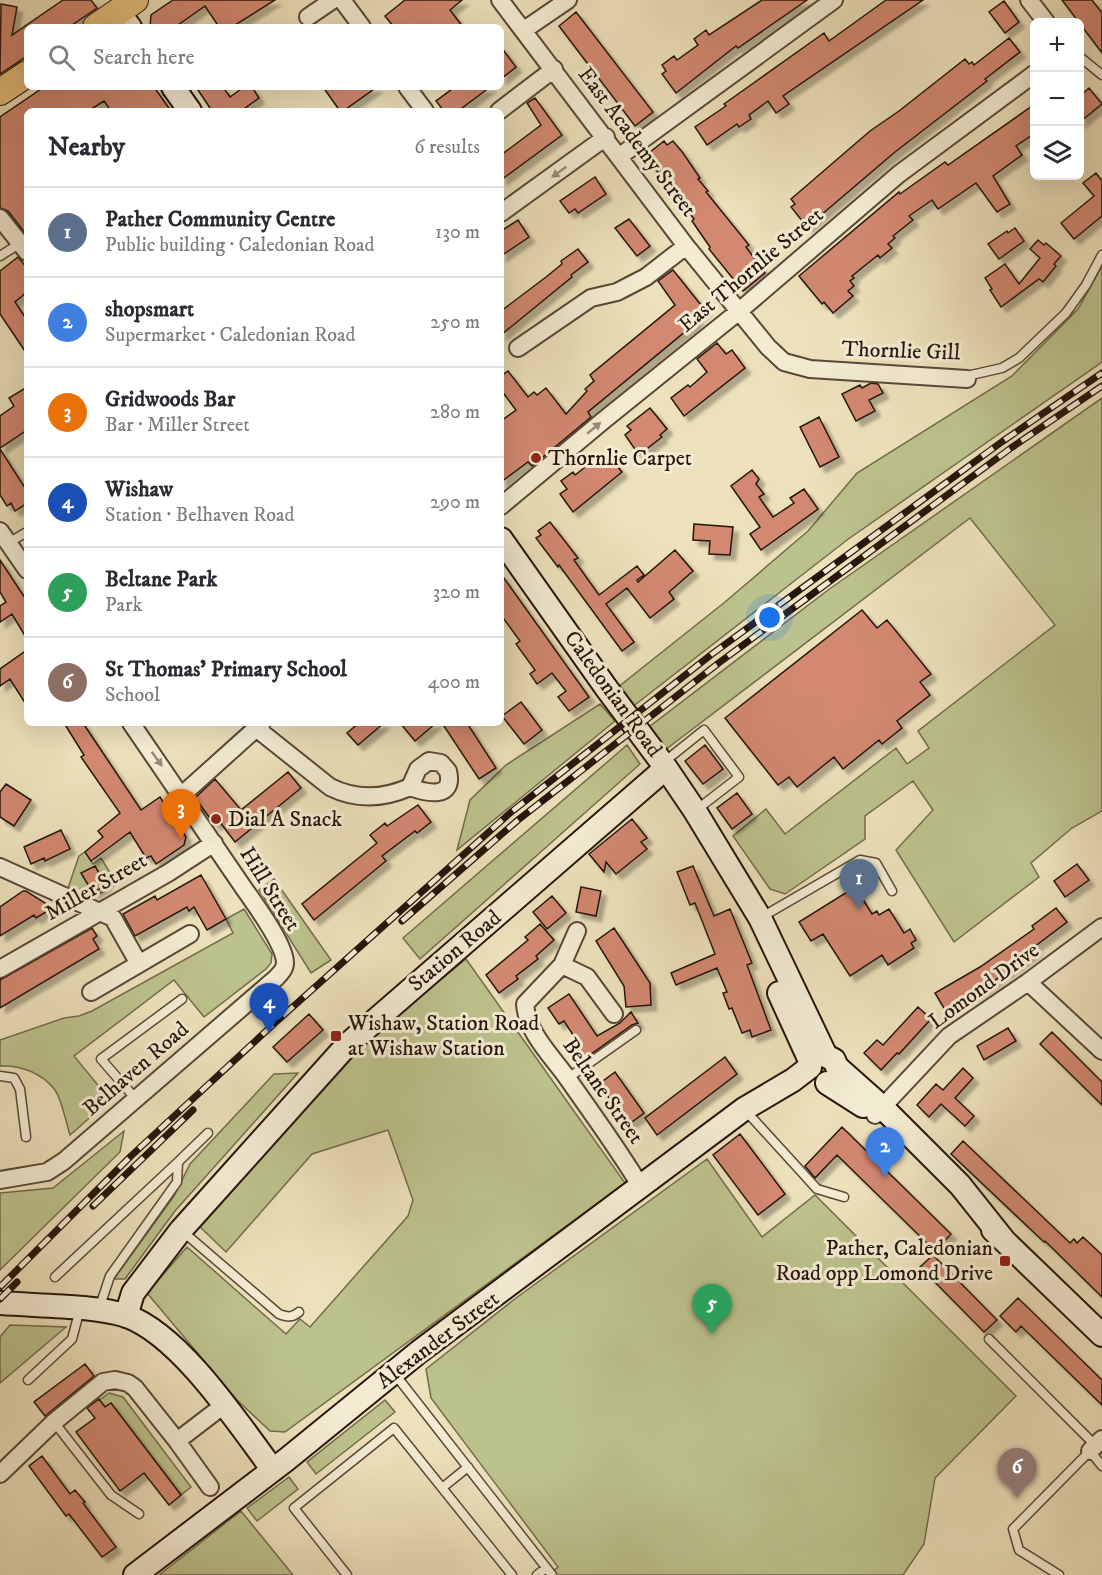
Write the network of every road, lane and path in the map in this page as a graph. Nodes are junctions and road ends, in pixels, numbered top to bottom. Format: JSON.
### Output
{"nodes":[{"id":1,"x":333,"y":0,"type":"edge"},
{"id":2,"x":342,"y":0,"type":"edge"},
{"id":3,"x":500,"y":0,"type":"edge"},
{"id":4,"x":568,"y":0,"type":"edge"},
{"id":5,"x":834,"y":0,"type":"edge"},
{"id":6,"x":1029,"y":0,"type":"edge"},
{"id":7,"x":123,"y":10,"type":"edge"},
{"id":8,"x":308,"y":17,"type":"dead end"},
{"id":9,"x":1043,"y":18,"type":"edge"},
{"id":10,"x":101,"y":24,"type":"edge"},
{"id":11,"x":360,"y":24,"type":"edge"},
{"id":12,"x":524,"y":30,"type":"junction"},
{"id":13,"x":1084,"y":60,"type":"edge"},
{"id":14,"x":554,"y":69,"type":"junction"},
{"id":15,"x":1102,"y":75,"type":"edge"},
{"id":16,"x":24,"y":76,"type":"edge"},
{"id":17,"x":1030,"y":78,"type":"edge"},
{"id":18,"x":175,"y":90,"type":"edge"},
{"id":19,"x":409,"y":90,"type":"edge"},
{"id":20,"x":0,"y":92,"type":"edge"},
{"id":21,"x":188,"y":108,"type":"edge"},
{"id":22,"x":423,"y":108,"type":"edge"},
{"id":23,"x":503,"y":108,"type":"edge"},
{"id":24,"x":606,"y":137,"type":"junction"},
{"id":25,"x":620,"y":156,"type":"junction"},
{"id":26,"x":504,"y":211,"type":"edge"},
{"id":27,"x":0,"y":218,"type":"edge"},
{"id":28,"x":24,"y":244,"type":"edge"},
{"id":29,"x":24,"y":245,"type":"edge"},
{"id":30,"x":686,"y":246,"type":"junction"},
{"id":31,"x":1102,"y":255,"type":"edge"},
{"id":32,"x":0,"y":256,"type":"edge"},
{"id":33,"x":738,"y":312,"type":"junction"},
{"id":34,"x":518,"y":348,"type":"dead end"},
{"id":35,"x":966,"y":379,"type":"joint"},
{"id":36,"x":504,"y":503,"type":"edge"},
{"id":37,"x":24,"y":533,"type":"edge"},
{"id":38,"x":4,"y":537,"type":"edge"},
{"id":39,"x":504,"y":543,"type":"edge"},
{"id":40,"x":24,"y":566,"type":"edge"},
{"id":41,"x":133,"y":726,"type":"edge"},
{"id":42,"x":259,"y":726,"type":"edge"},
{"id":43,"x":664,"y":766,"type":"junction"},
{"id":44,"x":410,"y":787,"type":"dead end"},
{"id":45,"x":182,"y":795,"type":"junction"},
{"id":46,"x":695,"y":811,"type":"junction"},
{"id":47,"x":214,"y":843,"type":"junction"},
{"id":48,"x":719,"y":852,"type":"junction"},
{"id":49,"x":0,"y":867,"type":"edge"},
{"id":50,"x":892,"y":891,"type":"dead end"},
{"id":51,"x":98,"y":912,"type":"junction"},
{"id":52,"x":760,"y":918,"type":"junction"},
{"id":53,"x":1102,"y":927,"type":"edge"},
{"id":54,"x":577,"y":932,"type":"dead end"},
{"id":55,"x":190,"y":934,"type":"dead end"},
{"id":56,"x":285,"y":963,"type":"joint"},
{"id":57,"x":139,"y":964,"type":"junction"},
{"id":58,"x":562,"y":965,"type":"junction"},
{"id":59,"x":0,"y":969,"type":"edge"},
{"id":60,"x":1028,"y":982,"type":"junction"},
{"id":61,"x":91,"y":992,"type":"dead end"},
{"id":62,"x":182,"y":999,"type":"dead end"},
{"id":63,"x":614,"y":1014,"type":"dead end"},
{"id":64,"x":636,"y":1030,"type":"dead end"},
{"id":65,"x":1102,"y":1051,"type":"edge"},
{"id":66,"x":823,"y":1070,"type":"junction"},
{"id":67,"x":0,"y":1076,"type":"edge"},
{"id":68,"x":567,"y":1078,"type":"junction"},
{"id":69,"x":135,"y":1098,"type":"junction"},
{"id":70,"x":744,"y":1109,"type":"junction"},
{"id":71,"x":878,"y":1111,"type":"junction"},
{"id":72,"x":208,"y":1133,"type":"dead end"},
{"id":73,"x":26,"y":1137,"type":"dead end"},
{"id":74,"x":177,"y":1162,"type":"junction"},
{"id":75,"x":0,"y":1179,"type":"edge"},
{"id":76,"x":641,"y":1187,"type":"junction"},
{"id":77,"x":844,"y":1197,"type":"dead end"},
{"id":78,"x":181,"y":1230,"type":"junction"},
{"id":79,"x":55,"y":1276,"type":"dead end"},
{"id":80,"x":0,"y":1303,"type":"edge"},
{"id":81,"x":90,"y":1310,"type":"junction"},
{"id":82,"x":299,"y":1312,"type":"dead end"},
{"id":83,"x":126,"y":1316,"type":"junction"},
{"id":84,"x":1102,"y":1335,"type":"edge"},
{"id":85,"x":989,"y":1339,"type":"dead end"},
{"id":86,"x":394,"y":1372,"type":"junction"},
{"id":87,"x":28,"y":1380,"type":"dead end"},
{"id":88,"x":224,"y":1405,"type":"junction"},
{"id":89,"x":54,"y":1422,"type":"junction"},
{"id":90,"x":177,"y":1441,"type":"junction"},
{"id":91,"x":1096,"y":1445,"type":"edge"},
{"id":92,"x":1102,"y":1466,"type":"edge"},
{"id":93,"x":468,"y":1467,"type":"junction"},
{"id":94,"x":273,"y":1470,"type":"junction"},
{"id":95,"x":0,"y":1474,"type":"edge"},
{"id":96,"x":210,"y":1487,"type":"dead end"},
{"id":97,"x":442,"y":1488,"type":"junction"},
{"id":98,"x":139,"y":1514,"type":"dead end"},
{"id":99,"x":549,"y":1571,"type":"edge"},
{"id":100,"x":135,"y":1575,"type":"edge"},
{"id":101,"x":347,"y":1575,"type":"edge"},
{"id":102,"x":512,"y":1575,"type":"edge"},
{"id":103,"x":537,"y":1575,"type":"edge"},
{"id":104,"x":1059,"y":1575,"type":"edge"}],
"edges":[{"from":1,"to":8,"type":"street"},
{"from":2,"to":11,"type":"street"},
{"from":3,"to":12,"type":"street","name":"East Academy Street"},
{"from":4,"to":12,"type":"street"},
{"from":5,"to":25,"type":"street"},
{"from":6,"to":9,"type":"street"},
{"from":7,"to":10,"type":"main road"},
{"from":12,"to":14,"type":"street","name":"East Academy Street"},
{"from":13,"to":15,"type":"lane"},
{"from":14,"to":23,"type":"street"},
{"from":14,"to":24,"type":"street","name":"East Academy Street"},
{"from":16,"to":20,"type":"main road"},
{"from":17,"to":33,"type":"street","name":"East Thornlie Street"},
{"from":18,"to":21,"type":"street"},
{"from":19,"to":22,"type":"street"},
{"from":24,"to":25,"type":"street","name":"East Academy Street"},
{"from":24,"to":26,"type":"street","one_way":true},
{"from":25,"to":30,"type":"street","name":"East Academy Street"},
{"from":27,"to":28,"type":"street"},
{"from":29,"to":32,"type":"lane"},
{"from":30,"to":33,"type":"street","name":"East Academy Street"},
{"from":30,"to":34,"type":"street"},
{"from":31,"to":35,"type":"lane","name":"Thornlie Gill"},
{"from":33,"to":35,"type":"street","name":"Thornlie Gill"},
{"from":36,"to":33,"type":"street","name":"East Thornlie Street","one_way":true},
{"from":37,"to":38,"type":"lane"},
{"from":38,"to":40,"type":"street"},
{"from":39,"to":43,"type":"street","name":"Caledonian Road"},
{"from":41,"to":45,"type":"street","name":"Hill Street","one_way":true},
{"from":42,"to":44,"type":"street"},
{"from":42,"to":45,"type":"street"},
{"from":43,"to":46,"type":"street","name":"Caledonian Road"},
{"from":43,"to":46,"type":"lane"},
{"from":43,"to":78,"type":"street","name":"Station Road"},
{"from":45,"to":47,"type":"street","name":"Hill Street"},
{"from":46,"to":48,"type":"street","name":"Caledonian Road"},
{"from":47,"to":51,"type":"street","name":"Miller Street"},
{"from":47,"to":56,"type":"street","name":"Hill Street"},
{"from":48,"to":52,"type":"street","name":"Caledonian Road"},
{"from":48,"to":66,"type":"street","name":"Caledonian Road"},
{"from":49,"to":51,"type":"street"},
{"from":50,"to":52,"type":"lane"},
{"from":51,"to":57,"type":"street"},
{"from":51,"to":59,"type":"street","name":"Miller Street"},
{"from":52,"to":66,"type":"street","name":"Caledonian Road"},
{"from":53,"to":60,"type":"street","name":"Lomond Drive"},
{"from":54,"to":58,"type":"street","name":"Beltane Street"},
{"from":55,"to":57,"type":"street"},
{"from":56,"to":69,"type":"street","name":"Belhaven Road"},
{"from":57,"to":61,"type":"street"},
{"from":58,"to":63,"type":"street"},
{"from":58,"to":68,"type":"street","name":"Beltane Street"},
{"from":60,"to":65,"type":"street"},
{"from":60,"to":71,"type":"street","name":"Lomond Drive"},
{"from":62,"to":69,"type":"lane"},
{"from":64,"to":68,"type":"lane"},
{"from":66,"to":70,"type":"street","name":"Alexander Street"},
{"from":66,"to":71,"type":"street","name":"Caledonian Road"},
{"from":67,"to":73,"type":"lane"},
{"from":68,"to":76,"type":"street","name":"Beltane Street"},
{"from":69,"to":75,"type":"street","name":"Belhaven Road"},
{"from":70,"to":76,"type":"street","name":"Alexander Street"},
{"from":70,"to":77,"type":"lane"},
{"from":71,"to":84,"type":"street","name":"Caledonian Road"},
{"from":72,"to":74,"type":"lane"},
{"from":74,"to":79,"type":"lane"},
{"from":74,"to":81,"type":"lane"},
{"from":76,"to":86,"type":"street","name":"Alexander Street"},
{"from":78,"to":82,"type":"lane"},
{"from":78,"to":83,"type":"street","name":"Station Road"},
{"from":80,"to":81,"type":"street"},
{"from":81,"to":83,"type":"street"},
{"from":81,"to":87,"type":"lane"},
{"from":83,"to":88,"type":"street"},
{"from":85,"to":91,"type":"lane"},
{"from":86,"to":93,"type":"lane"},
{"from":86,"to":94,"type":"street","name":"Alexander Street"},
{"from":88,"to":90,"type":"street"},
{"from":88,"to":94,"type":"street"},
{"from":89,"to":90,"type":"street"},
{"from":89,"to":95,"type":"street"},
{"from":89,"to":98,"type":"lane"},
{"from":90,"to":96,"type":"street"},
{"from":91,"to":92,"type":"lane"},
{"from":91,"to":104,"type":"lane"},
{"from":93,"to":97,"type":"lane"},
{"from":93,"to":99,"type":"lane"},
{"from":94,"to":100,"type":"street","name":"Alexander Street"},
{"from":97,"to":101,"type":"lane"},
{"from":97,"to":102,"type":"lane"},
{"from":99,"to":103,"type":"lane"}]}
